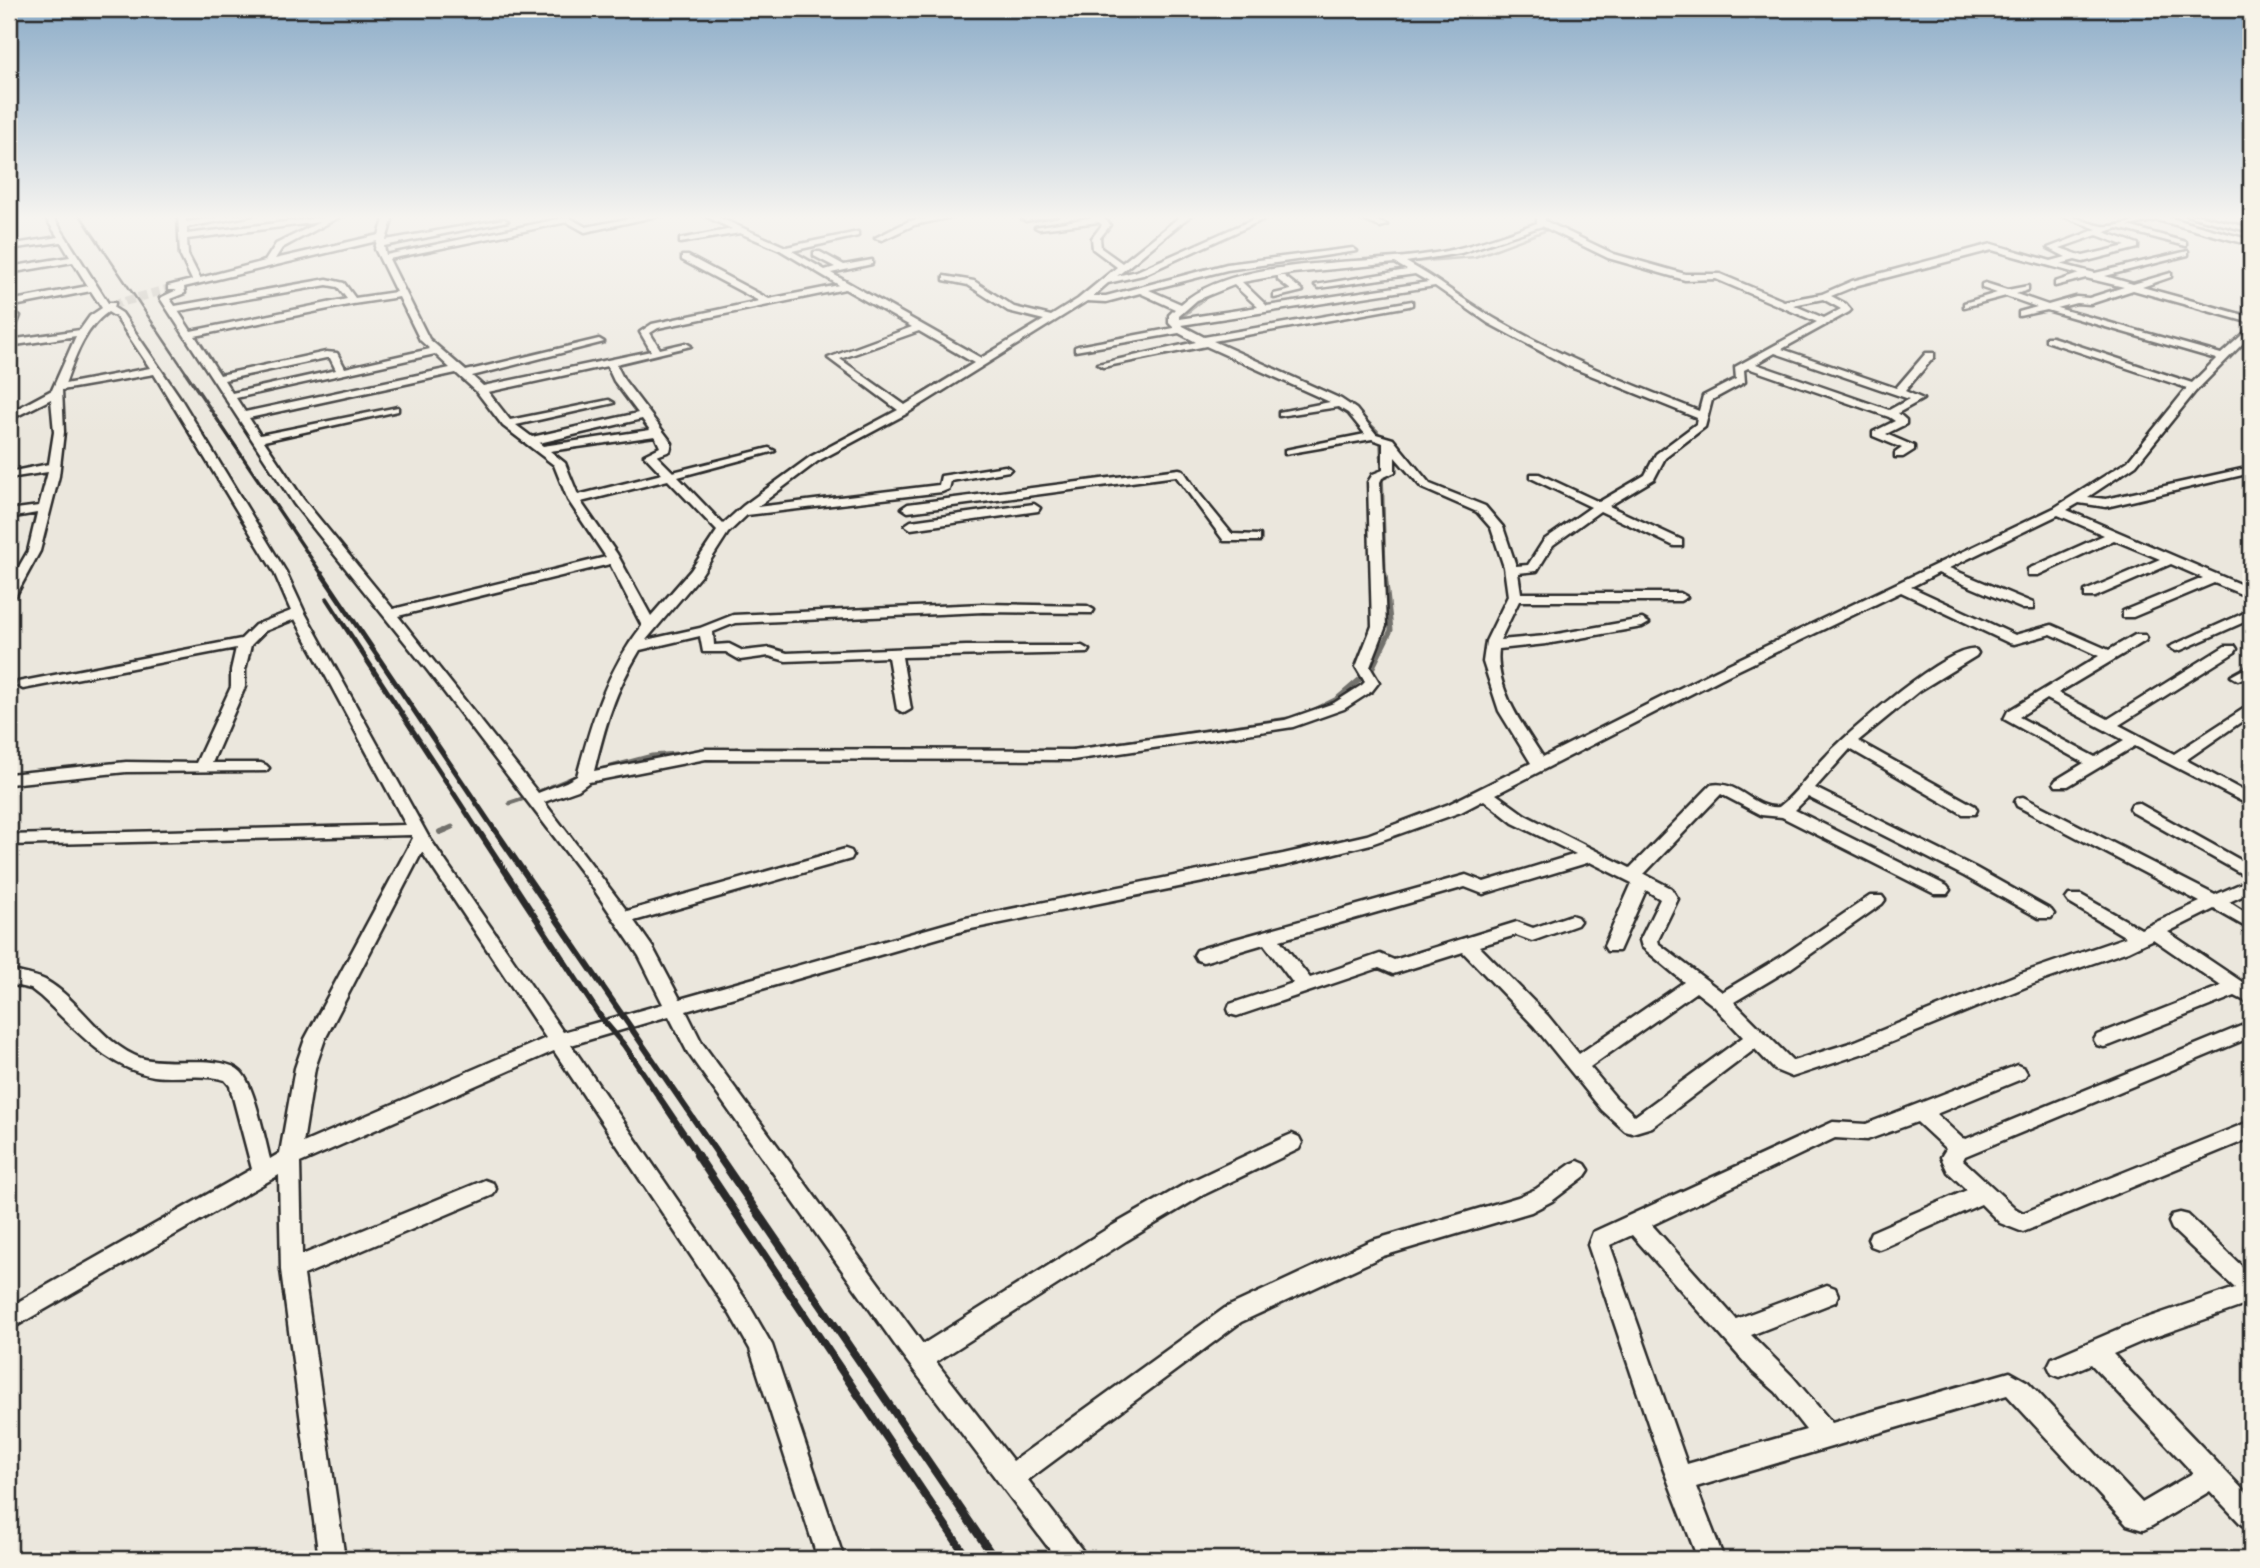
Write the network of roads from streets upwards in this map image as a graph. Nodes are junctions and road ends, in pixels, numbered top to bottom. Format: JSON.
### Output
{"nodes":[{"id":1,"x":93,"y":288,"type":"joint"},
{"id":2,"x":174,"y":288,"type":"edge"},
{"id":3,"x":292,"y":288,"type":"edge"},
{"id":4,"x":344,"y":288,"type":"edge"},
{"id":5,"x":399,"y":288,"type":"edge"},
{"id":6,"x":741,"y":288,"type":"edge"},
{"id":7,"x":836,"y":288,"type":"edge"},
{"id":8,"x":850,"y":288,"type":"edge"},
{"id":9,"x":979,"y":288,"type":"edge"},
{"id":10,"x":1098,"y":288,"type":"edge"},
{"id":11,"x":1148,"y":288,"type":"edge"},
{"id":12,"x":1213,"y":288,"type":"edge"},
{"id":13,"x":1242,"y":288,"type":"edge"},
{"id":14,"x":1293,"y":288,"type":"edge"},
{"id":15,"x":1401,"y":288,"type":"edge"},
{"id":16,"x":1444,"y":288,"type":"edge"},
{"id":17,"x":1746,"y":288,"type":"edge"},
{"id":18,"x":1842,"y":288,"type":"edge"},
{"id":19,"x":1991,"y":288,"type":"edge"},
{"id":20,"x":2025,"y":288,"type":"dead end"},
{"id":21,"x":2128,"y":288,"type":"joint"},
{"id":22,"x":1141,"y":290,"type":"junction"},
{"id":23,"x":2006,"y":293,"type":"junction"},
{"id":24,"x":402,"y":294,"type":"junction"},
{"id":25,"x":1824,"y":296,"type":"junction"},
{"id":26,"x":1085,"y":298,"type":"junction"},
{"id":27,"x":353,"y":300,"type":"junction"},
{"id":28,"x":1255,"y":300,"type":"junction"},
{"id":29,"x":769,"y":303,"type":"junction"},
{"id":30,"x":1409,"y":303,"type":"dead end"},
{"id":31,"x":9,"y":304,"type":"edge"},
{"id":32,"x":1783,"y":304,"type":"junction"},
{"id":33,"x":1967,"y":304,"type":"dead end"},
{"id":34,"x":109,"y":306,"type":"junction"},
{"id":35,"x":1181,"y":307,"type":"junction"},
{"id":36,"x":1264,"y":308,"type":"junction"},
{"id":37,"x":2048,"y":308,"type":"junction"},
{"id":38,"x":172,"y":309,"type":"junction"},
{"id":39,"x":2022,"y":314,"type":"dead end"},
{"id":40,"x":15,"y":316,"type":"dead end"},
{"id":41,"x":1052,"y":320,"type":"junction"},
{"id":42,"x":2251,"y":320,"type":"edge"},
{"id":43,"x":1823,"y":321,"type":"junction"},
{"id":44,"x":1177,"y":324,"type":"junction"},
{"id":45,"x":918,"y":328,"type":"junction"},
{"id":46,"x":9,"y":330,"type":"edge"},
{"id":47,"x":2251,"y":330,"type":"edge"},
{"id":48,"x":84,"y":332,"type":"junction"},
{"id":49,"x":190,"y":334,"type":"junction"},
{"id":50,"x":2049,"y":339,"type":"dead end"},
{"id":51,"x":1204,"y":341,"type":"junction"},
{"id":52,"x":599,"y":342,"type":"dead end"},
{"id":53,"x":9,"y":343,"type":"edge"},
{"id":54,"x":686,"y":346,"type":"dead end"},
{"id":55,"x":1078,"y":349,"type":"dead end"},
{"id":56,"x":1772,"y":349,"type":"junction"},
{"id":57,"x":436,"y":351,"type":"junction"},
{"id":58,"x":657,"y":352,"type":"junction"},
{"id":59,"x":1930,"y":355,"type":"dead end"},
{"id":60,"x":2222,"y":358,"type":"junction"},
{"id":61,"x":610,"y":362,"type":"junction"},
{"id":62,"x":982,"y":363,"type":"junction"},
{"id":63,"x":1103,"y":364,"type":"dead end"},
{"id":64,"x":1747,"y":364,"type":"junction"},
{"id":65,"x":157,"y":370,"type":"junction"},
{"id":66,"x":342,"y":372,"type":"junction"},
{"id":67,"x":461,"y":372,"type":"junction"},
{"id":68,"x":219,"y":378,"type":"junction"},
{"id":69,"x":2194,"y":387,"type":"junction"},
{"id":70,"x":57,"y":390,"type":"junction"},
{"id":71,"x":481,"y":390,"type":"junction"},
{"id":72,"x":1898,"y":392,"type":"junction"},
{"id":73,"x":231,"y":396,"type":"junction"},
{"id":74,"x":609,"y":403,"type":"dead end"},
{"id":75,"x":1340,"y":403,"type":"junction"},
{"id":76,"x":394,"y":409,"type":"dead end"},
{"id":77,"x":905,"y":410,"type":"junction"},
{"id":78,"x":1283,"y":414,"type":"dead end"},
{"id":79,"x":1891,"y":414,"type":"junction"},
{"id":80,"x":645,"y":415,"type":"junction"},
{"id":81,"x":244,"y":416,"type":"junction"},
{"id":82,"x":9,"y":417,"type":"edge"},
{"id":83,"x":1704,"y":417,"type":"junction"},
{"id":84,"x":507,"y":424,"type":"junction"},
{"id":85,"x":658,"y":432,"type":"junction"},
{"id":86,"x":258,"y":439,"type":"junction"},
{"id":87,"x":1379,"y":439,"type":"junction"},
{"id":88,"x":531,"y":441,"type":"junction"},
{"id":89,"x":542,"y":449,"type":"junction"},
{"id":90,"x":769,"y":450,"type":"dead end"},
{"id":91,"x":1289,"y":452,"type":"dead end"},
{"id":92,"x":1899,"y":455,"type":"dead end"},
{"id":93,"x":54,"y":467,"type":"junction"},
{"id":94,"x":1005,"y":469,"type":"dead end"},
{"id":95,"x":2251,"y":470,"type":"edge"},
{"id":96,"x":670,"y":474,"type":"junction"},
{"id":97,"x":9,"y":475,"type":"edge"},
{"id":98,"x":1535,"y":476,"type":"dead end"},
{"id":99,"x":902,"y":494,"type":"junction"},
{"id":100,"x":2077,"y":499,"type":"junction"},
{"id":101,"x":574,"y":500,"type":"junction"},
{"id":102,"x":908,"y":508,"type":"junction"},
{"id":103,"x":1597,"y":508,"type":"junction"},
{"id":104,"x":43,"y":509,"type":"junction"},
{"id":105,"x":1034,"y":509,"type":"dead end"},
{"id":106,"x":2059,"y":511,"type":"junction"},
{"id":107,"x":743,"y":512,"type":"junction"},
{"id":108,"x":9,"y":514,"type":"edge"},
{"id":109,"x":911,"y":525,"type":"junction"},
{"id":110,"x":723,"y":531,"type":"junction"},
{"id":111,"x":2114,"y":535,"type":"junction"},
{"id":112,"x":1256,"y":538,"type":"dead end"},
{"id":113,"x":915,"y":540,"type":"dead end"},
{"id":114,"x":1678,"y":543,"type":"dead end"},
{"id":115,"x":613,"y":559,"type":"junction"},
{"id":116,"x":2172,"y":559,"type":"junction"},
{"id":117,"x":1939,"y":569,"type":"junction"},
{"id":118,"x":1511,"y":570,"type":"junction"},
{"id":119,"x":2033,"y":572,"type":"dead end"},
{"id":120,"x":2216,"y":578,"type":"junction"},
{"id":121,"x":1901,"y":587,"type":"junction"},
{"id":122,"x":2090,"y":594,"type":"dead end"},
{"id":123,"x":2251,"y":594,"type":"edge"},
{"id":124,"x":9,"y":595,"type":"edge"},
{"id":125,"x":1514,"y":597,"type":"junction"},
{"id":126,"x":1680,"y":597,"type":"dead end"},
{"id":127,"x":2028,"y":606,"type":"dead end"},
{"id":128,"x":1087,"y":610,"type":"dead end"},
{"id":129,"x":298,"y":613,"type":"junction"},
{"id":130,"x":390,"y":614,"type":"junction"},
{"id":131,"x":2127,"y":614,"type":"dead end"},
{"id":132,"x":2251,"y":614,"type":"edge"},
{"id":133,"x":1642,"y":622,"type":"dead end"},
{"id":134,"x":649,"y":626,"type":"junction"},
{"id":135,"x":706,"y":631,"type":"junction"},
{"id":136,"x":2140,"y":638,"type":"dead end"},
{"id":137,"x":246,"y":642,"type":"junction"},
{"id":138,"x":1492,"y":645,"type":"junction"},
{"id":139,"x":635,"y":648,"type":"junction"},
{"id":140,"x":2176,"y":648,"type":"dead end"},
{"id":141,"x":2230,"y":649,"type":"dead end"},
{"id":142,"x":1082,"y":650,"type":"dead end"},
{"id":143,"x":894,"y":652,"type":"junction"},
{"id":144,"x":1971,"y":653,"type":"dead end"},
{"id":145,"x":2110,"y":656,"type":"junction"},
{"id":146,"x":2251,"y":668,"type":"edge"},
{"id":147,"x":2238,"y":676,"type":"dead end"},
{"id":148,"x":23,"y":685,"type":"dead end"},
{"id":149,"x":2047,"y":693,"type":"junction"},
{"id":150,"x":904,"y":709,"type":"dead end"},
{"id":151,"x":2249,"y":713,"type":"edge"},
{"id":152,"x":2108,"y":726,"type":"junction"},
{"id":153,"x":2134,"y":740,"type":"junction"},
{"id":154,"x":1849,"y":742,"type":"junction"},
{"id":155,"x":2174,"y":761,"type":"junction"},
{"id":156,"x":2095,"y":763,"type":"junction"},
{"id":157,"x":1540,"y":765,"type":"junction"},
{"id":158,"x":202,"y":767,"type":"junction"},
{"id":159,"x":261,"y":768,"type":"dead end"},
{"id":160,"x":584,"y":778,"type":"junction"},
{"id":161,"x":9,"y":779,"type":"edge"},
{"id":162,"x":2062,"y":783,"type":"dead end"},
{"id":163,"x":1806,"y":790,"type":"junction"},
{"id":164,"x":1485,"y":793,"type":"junction"},
{"id":165,"x":2248,"y":796,"type":"edge"},
{"id":166,"x":536,"y":799,"type":"junction"},
{"id":167,"x":2022,"y":802,"type":"dead end"},
{"id":168,"x":2138,"y":808,"type":"dead end"},
{"id":169,"x":1969,"y":810,"type":"dead end"},
{"id":170,"x":1783,"y":811,"type":"junction"},
{"id":171,"x":419,"y":834,"type":"junction"},
{"id":172,"x":9,"y":839,"type":"edge"},
{"id":173,"x":1594,"y":855,"type":"junction"},
{"id":174,"x":845,"y":856,"type":"dead end"},
{"id":175,"x":2251,"y":873,"type":"edge"},
{"id":176,"x":1638,"y":877,"type":"junction"},
{"id":177,"x":2251,"y":885,"type":"edge"},
{"id":178,"x":1941,"y":890,"type":"dead end"},
{"id":179,"x":2076,"y":899,"type":"dead end"},
{"id":180,"x":1875,"y":900,"type":"dead end"},
{"id":181,"x":2217,"y":903,"type":"junction"},
{"id":182,"x":2045,"y":914,"type":"dead end"},
{"id":183,"x":623,"y":919,"type":"junction"},
{"id":184,"x":1571,"y":921,"type":"dead end"},
{"id":185,"x":2251,"y":924,"type":"edge"},
{"id":186,"x":2149,"y":935,"type":"junction"},
{"id":187,"x":1268,"y":936,"type":"junction"},
{"id":188,"x":1466,"y":944,"type":"junction"},
{"id":189,"x":1613,"y":946,"type":"dead end"},
{"id":190,"x":1203,"y":955,"type":"dead end"},
{"id":191,"x":9,"y":977,"type":"edge"},
{"id":192,"x":1697,"y":982,"type":"junction"},
{"id":193,"x":1306,"y":985,"type":"junction"},
{"id":194,"x":2244,"y":992,"type":"edge"},
{"id":195,"x":1721,"y":1001,"type":"junction"},
{"id":196,"x":674,"y":1006,"type":"junction"},
{"id":197,"x":1237,"y":1009,"type":"dead end"},
{"id":198,"x":2251,"y":1029,"type":"edge"},
{"id":199,"x":1757,"y":1037,"type":"junction"},
{"id":200,"x":2104,"y":1040,"type":"dead end"},
{"id":201,"x":558,"y":1041,"type":"junction"},
{"id":202,"x":1578,"y":1065,"type":"junction"},
{"id":203,"x":2017,"y":1073,"type":"dead end"},
{"id":204,"x":1920,"y":1112,"type":"junction"},
{"id":205,"x":2251,"y":1129,"type":"edge"},
{"id":206,"x":1292,"y":1143,"type":"dead end"},
{"id":207,"x":1960,"y":1148,"type":"junction"},
{"id":208,"x":290,"y":1158,"type":"junction"},
{"id":209,"x":1578,"y":1170,"type":"dead end"},
{"id":210,"x":264,"y":1174,"type":"junction"},
{"id":211,"x":485,"y":1189,"type":"dead end"},
{"id":212,"x":1983,"y":1193,"type":"junction"},
{"id":213,"x":1635,"y":1222,"type":"junction"},
{"id":214,"x":2180,"y":1222,"type":"dead end"},
{"id":215,"x":1879,"y":1239,"type":"dead end"},
{"id":216,"x":292,"y":1270,"type":"junction"},
{"id":217,"x":2251,"y":1291,"type":"edge"},
{"id":218,"x":1827,"y":1295,"type":"dead end"},
{"id":219,"x":9,"y":1318,"type":"edge"},
{"id":220,"x":1733,"y":1332,"type":"junction"},
{"id":221,"x":2094,"y":1351,"type":"junction"},
{"id":222,"x":920,"y":1359,"type":"junction"},
{"id":223,"x":2060,"y":1366,"type":"dead end"},
{"id":224,"x":1826,"y":1435,"type":"junction"},
{"id":225,"x":2212,"y":1475,"type":"junction"},
{"id":226,"x":1012,"y":1476,"type":"junction"},
{"id":227,"x":1680,"y":1479,"type":"junction"},
{"id":228,"x":2251,"y":1516,"type":"edge"},
{"id":229,"x":332,"y":1559,"type":"edge"},
{"id":230,"x":831,"y":1559,"type":"edge"},
{"id":231,"x":1073,"y":1559,"type":"edge"},
{"id":232,"x":1711,"y":1559,"type":"edge"}],
"edges":[{"from":1,"to":31,"type":"street"},
{"from":1,"to":34,"type":"street"},
{"from":2,"to":38,"type":"street"},
{"from":3,"to":38,"type":"street"},
{"from":4,"to":27,"type":"street"},
{"from":5,"to":24,"type":"street"},
{"from":6,"to":29,"type":"street"},
{"from":7,"to":29,"type":"street"},
{"from":8,"to":45,"type":"street"},
{"from":9,"to":41,"type":"street"},
{"from":10,"to":26,"type":"street"},
{"from":11,"to":22,"type":"street"},
{"from":12,"to":35,"type":"street"},
{"from":13,"to":28,"type":"street"},
{"from":14,"to":28,"type":"street"},
{"from":15,"to":36,"type":"street"},
{"from":16,"to":83,"type":"street"},
{"from":17,"to":32,"type":"street"},
{"from":18,"to":25,"type":"street"},
{"from":19,"to":23,"type":"street"},
{"from":20,"to":23,"type":"street"},
{"from":21,"to":37,"type":"street"},
{"from":21,"to":42,"type":"street"},
{"from":22,"to":26,"type":"street"},
{"from":22,"to":35,"type":"street"},
{"from":23,"to":33,"type":"street"},
{"from":23,"to":37,"type":"street"},
{"from":24,"to":27,"type":"street"},
{"from":24,"to":57,"type":"street"},
{"from":25,"to":32,"type":"street"},
{"from":25,"to":43,"type":"street"},
{"from":26,"to":41,"type":"street"},
{"from":27,"to":49,"type":"street"},
{"from":28,"to":36,"type":"street"},
{"from":29,"to":58,"type":"street"},
{"from":30,"to":51,"type":"street"},
{"from":32,"to":43,"type":"street"},
{"from":34,"to":48,"type":"street"},
{"from":34,"to":65,"type":"street"},
{"from":35,"to":44,"type":"street"},
{"from":36,"to":44,"type":"street"},
{"from":37,"to":39,"type":"street"},
{"from":37,"to":60,"type":"street"},
{"from":38,"to":49,"type":"street"},
{"from":40,"to":46,"type":"street"},
{"from":41,"to":62,"type":"street"},
{"from":43,"to":56,"type":"street"},
{"from":44,"to":51,"type":"street"},
{"from":44,"to":55,"type":"street"},
{"from":45,"to":62,"type":"street"},
{"from":45,"to":77,"type":"street"},
{"from":47,"to":60,"type":"street"},
{"from":48,"to":53,"type":"street"},
{"from":48,"to":70,"type":"street"},
{"from":49,"to":68,"type":"street"},
{"from":50,"to":69,"type":"street"},
{"from":51,"to":63,"type":"street"},
{"from":51,"to":75,"type":"street"},
{"from":52,"to":67,"type":"street"},
{"from":54,"to":58,"type":"street"},
{"from":56,"to":64,"type":"street"},
{"from":56,"to":72,"type":"street"},
{"from":57,"to":66,"type":"street"},
{"from":57,"to":67,"type":"street"},
{"from":58,"to":61,"type":"street"},
{"from":59,"to":72,"type":"street"},
{"from":60,"to":69,"type":"street"},
{"from":61,"to":71,"type":"street"},
{"from":61,"to":80,"type":"street"},
{"from":62,"to":77,"type":"street"},
{"from":64,"to":79,"type":"street"},
{"from":64,"to":83,"type":"street"},
{"from":65,"to":70,"type":"street"},
{"from":65,"to":129,"type":"street"},
{"from":66,"to":68,"type":"street"},
{"from":66,"to":73,"type":"street"},
{"from":67,"to":71,"type":"street"},
{"from":67,"to":81,"type":"street"},
{"from":68,"to":73,"type":"street"},
{"from":69,"to":100,"type":"street"},
{"from":70,"to":82,"type":"street"},
{"from":70,"to":93,"type":"street"},
{"from":71,"to":84,"type":"street"},
{"from":72,"to":79,"type":"street"},
{"from":73,"to":81,"type":"street"},
{"from":74,"to":84,"type":"street"},
{"from":75,"to":78,"type":"street"},
{"from":75,"to":87,"type":"street"},
{"from":76,"to":86,"type":"street"},
{"from":77,"to":107,"type":"street"},
{"from":79,"to":92,"type":"street"},
{"from":80,"to":85,"type":"street"},
{"from":80,"to":88,"type":"street"},
{"from":81,"to":86,"type":"street"},
{"from":83,"to":103,"type":"street"},
{"from":84,"to":88,"type":"street"},
{"from":85,"to":89,"type":"street"},
{"from":85,"to":96,"type":"street"},
{"from":86,"to":130,"type":"street"},
{"from":87,"to":91,"type":"street"},
{"from":87,"to":118,"type":"street"},
{"from":87,"to":160,"type":"street"},
{"from":88,"to":89,"type":"street"},
{"from":89,"to":101,"type":"street"},
{"from":90,"to":96,"type":"street"},
{"from":93,"to":97,"type":"street"},
{"from":93,"to":104,"type":"street"},
{"from":94,"to":99,"type":"street"},
{"from":95,"to":100,"type":"street"},
{"from":96,"to":101,"type":"street"},
{"from":96,"to":110,"type":"street"},
{"from":98,"to":103,"type":"street"},
{"from":99,"to":102,"type":"street"},
{"from":99,"to":107,"type":"street"},
{"from":100,"to":106,"type":"street"},
{"from":101,"to":115,"type":"street"},
{"from":102,"to":109,"type":"street"},
{"from":102,"to":112,"type":"street"},
{"from":103,"to":114,"type":"street"},
{"from":103,"to":118,"type":"street"},
{"from":104,"to":108,"type":"street"},
{"from":104,"to":124,"type":"street"},
{"from":105,"to":109,"type":"street"},
{"from":106,"to":111,"type":"street"},
{"from":106,"to":117,"type":"street"},
{"from":107,"to":110,"type":"street"},
{"from":109,"to":113,"type":"street"},
{"from":110,"to":134,"type":"street"},
{"from":111,"to":116,"type":"street"},
{"from":111,"to":119,"type":"street"},
{"from":115,"to":130,"type":"street"},
{"from":115,"to":134,"type":"street"},
{"from":116,"to":120,"type":"street"},
{"from":116,"to":122,"type":"street"},
{"from":117,"to":121,"type":"street"},
{"from":117,"to":127,"type":"street"},
{"from":118,"to":125,"type":"street"},
{"from":120,"to":123,"type":"street"},
{"from":120,"to":131,"type":"street"},
{"from":121,"to":145,"type":"street"},
{"from":121,"to":157,"type":"street"},
{"from":125,"to":126,"type":"street"},
{"from":125,"to":138,"type":"street"},
{"from":128,"to":135,"type":"street"},
{"from":129,"to":137,"type":"street"},
{"from":129,"to":171,"type":"street"},
{"from":130,"to":166,"type":"street"},
{"from":132,"to":140,"type":"street"},
{"from":133,"to":138,"type":"street"},
{"from":134,"to":139,"type":"street"},
{"from":135,"to":139,"type":"street"},
{"from":135,"to":143,"type":"street"},
{"from":136,"to":145,"type":"street"},
{"from":137,"to":148,"type":"street"},
{"from":137,"to":158,"type":"street"},
{"from":138,"to":157,"type":"street"},
{"from":139,"to":160,"type":"street"},
{"from":141,"to":152,"type":"street"},
{"from":142,"to":143,"type":"street"},
{"from":143,"to":150,"type":"street"},
{"from":144,"to":154,"type":"street"},
{"from":145,"to":149,"type":"street"},
{"from":146,"to":147,"type":"street"},
{"from":149,"to":152,"type":"street"},
{"from":149,"to":156,"type":"street"},
{"from":151,"to":155,"type":"street"},
{"from":152,"to":153,"type":"street"},
{"from":153,"to":155,"type":"street"},
{"from":153,"to":156,"type":"street"},
{"from":154,"to":163,"type":"street"},
{"from":154,"to":169,"type":"street"},
{"from":155,"to":165,"type":"street"},
{"from":156,"to":162,"type":"street"},
{"from":157,"to":164,"type":"street"},
{"from":158,"to":159,"type":"street"},
{"from":158,"to":161,"type":"street"},
{"from":160,"to":166,"type":"street"},
{"from":163,"to":170,"type":"street"},
{"from":163,"to":182,"type":"street"},
{"from":164,"to":173,"type":"street"},
{"from":164,"to":196,"type":"street"},
{"from":166,"to":183,"type":"street"},
{"from":167,"to":181,"type":"street"},
{"from":168,"to":175,"type":"street"},
{"from":170,"to":176,"type":"street"},
{"from":170,"to":178,"type":"street"},
{"from":171,"to":172,"type":"street"},
{"from":171,"to":201,"type":"street"},
{"from":171,"to":208,"type":"street"},
{"from":173,"to":176,"type":"street"},
{"from":173,"to":187,"type":"street"},
{"from":174,"to":183,"type":"street"},
{"from":176,"to":189,"type":"street"},
{"from":176,"to":192,"type":"street"},
{"from":177,"to":181,"type":"street"},
{"from":179,"to":186,"type":"street"},
{"from":180,"to":195,"type":"street"},
{"from":181,"to":185,"type":"street"},
{"from":181,"to":186,"type":"street"},
{"from":183,"to":196,"type":"street"},
{"from":184,"to":188,"type":"street"},
{"from":186,"to":194,"type":"street"},
{"from":186,"to":199,"type":"street"},
{"from":187,"to":190,"type":"street"},
{"from":187,"to":193,"type":"street"},
{"from":188,"to":193,"type":"street"},
{"from":188,"to":202,"type":"street"},
{"from":191,"to":210,"type":"street"},
{"from":192,"to":195,"type":"street"},
{"from":192,"to":202,"type":"street"},
{"from":193,"to":197,"type":"street"},
{"from":194,"to":200,"type":"street"},
{"from":195,"to":199,"type":"street"},
{"from":196,"to":201,"type":"street"},
{"from":196,"to":222,"type":"street"},
{"from":198,"to":207,"type":"street"},
{"from":199,"to":202,"type":"street"},
{"from":201,"to":208,"type":"street"},
{"from":201,"to":230,"type":"street"},
{"from":203,"to":204,"type":"street"},
{"from":204,"to":207,"type":"street"},
{"from":204,"to":213,"type":"street"},
{"from":205,"to":212,"type":"street"},
{"from":206,"to":222,"type":"street"},
{"from":207,"to":212,"type":"street"},
{"from":208,"to":210,"type":"street"},
{"from":208,"to":216,"type":"street"},
{"from":209,"to":226,"type":"street"},
{"from":210,"to":219,"type":"street"},
{"from":211,"to":216,"type":"street"},
{"from":212,"to":215,"type":"street"},
{"from":213,"to":220,"type":"street"},
{"from":213,"to":227,"type":"street"},
{"from":214,"to":217,"type":"street"},
{"from":216,"to":229,"type":"street"},
{"from":217,"to":221,"type":"street"},
{"from":218,"to":220,"type":"street"},
{"from":220,"to":224,"type":"street"},
{"from":221,"to":223,"type":"street"},
{"from":221,"to":225,"type":"street"},
{"from":222,"to":226,"type":"street"},
{"from":224,"to":225,"type":"street"},
{"from":224,"to":227,"type":"street"},
{"from":225,"to":228,"type":"street"},
{"from":226,"to":231,"type":"street"},
{"from":227,"to":232,"type":"street"}]}
